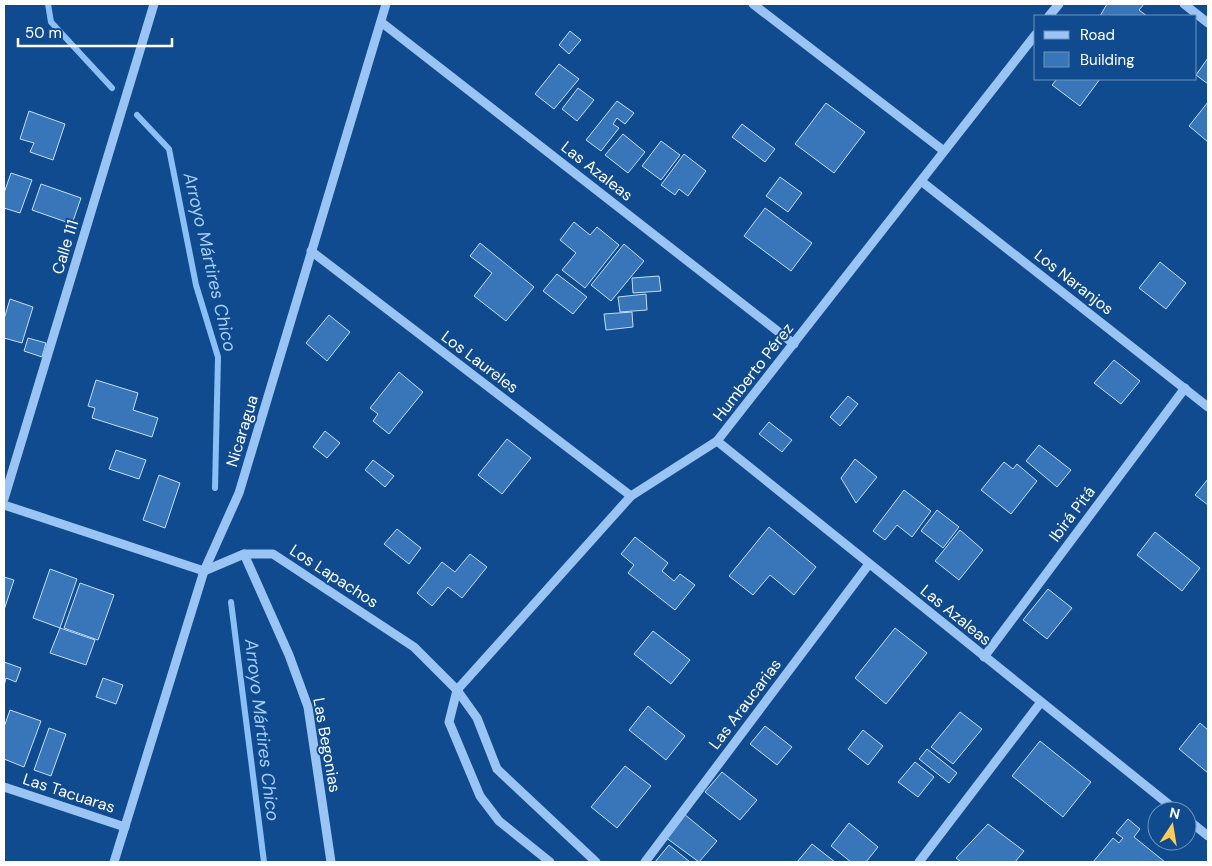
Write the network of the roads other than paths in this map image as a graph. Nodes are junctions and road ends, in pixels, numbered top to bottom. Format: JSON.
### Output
{"nodes":[{"id":1,"x":154,"y":4,"type":"edge"},
{"id":2,"x":386,"y":4,"type":"edge"},
{"id":3,"x":753,"y":4,"type":"edge"},
{"id":4,"x":1059,"y":4,"type":"edge"},
{"id":5,"x":1184,"y":4,"type":"edge"},
{"id":6,"x":1050,"y":15,"type":"edge"},
{"id":7,"x":381,"y":22,"type":"junction"},
{"id":8,"x":1208,"y":22,"type":"edge"},
{"id":9,"x":1034,"y":37,"type":"edge"},
{"id":10,"x":944,"y":151,"type":"junction"},
{"id":11,"x":920,"y":181,"type":"junction"},
{"id":12,"x":312,"y":251,"type":"junction"},
{"id":13,"x":794,"y":344,"type":"junction"},
{"id":14,"x":1185,"y":388,"type":"junction"},
{"id":15,"x":1208,"y":407,"type":"edge"},
{"id":16,"x":717,"y":442,"type":"junction"},
{"id":17,"x":631,"y":496,"type":"junction"},
{"id":18,"x":4,"y":500,"type":"edge"},
{"id":19,"x":4,"y":505,"type":"edge"},
{"id":20,"x":244,"y":554,"type":"junction"},
{"id":21,"x":869,"y":564,"type":"junction"},
{"id":22,"x":204,"y":572,"type":"junction"},
{"id":23,"x":984,"y":657,"type":"junction"},
{"id":24,"x":457,"y":690,"type":"junction"},
{"id":25,"x":1041,"y":702,"type":"junction"},
{"id":26,"x":4,"y":787,"type":"edge"},
{"id":27,"x":1165,"y":801,"type":"edge"},
{"id":28,"x":125,"y":827,"type":"junction"},
{"id":29,"x":1197,"y":827,"type":"edge"},
{"id":30,"x":1208,"y":836,"type":"edge"},
{"id":31,"x":114,"y":862,"type":"edge"},
{"id":32,"x":331,"y":862,"type":"edge"},
{"id":33,"x":550,"y":862,"type":"edge"},
{"id":34,"x":596,"y":862,"type":"edge"},
{"id":35,"x":644,"y":862,"type":"edge"},
{"id":36,"x":919,"y":862,"type":"edge"}],
"edges":[{"from":1,"to":18,"type":"street","name":"Calle 111"},
{"from":2,"to":7,"type":"street","name":"Nicaragua"},
{"from":3,"to":10,"type":"street"},
{"from":4,"to":6,"type":"street"},
{"from":5,"to":8,"type":"street"},
{"from":7,"to":12,"type":"street","name":"Nicaragua"},
{"from":7,"to":13,"type":"street","name":"Las Azaleas"},
{"from":9,"to":10,"type":"street","name":"Humberto Pérez"},
{"from":10,"to":11,"type":"street","name":"Humberto Pérez"},
{"from":11,"to":13,"type":"street","name":"Humberto Pérez"},
{"from":11,"to":14,"type":"street","name":"Los Naranjos"},
{"from":12,"to":17,"type":"street","name":"Los Laureles"},
{"from":12,"to":22,"type":"street","name":"Nicaragua"},
{"from":13,"to":16,"type":"street","name":"Humberto Pérez"},
{"from":14,"to":15,"type":"street","name":"Los Naranjos"},
{"from":14,"to":23,"type":"street","name":"Ibirá Pitá"},
{"from":16,"to":17,"type":"street","name":"Humberto Pérez"},
{"from":16,"to":21,"type":"street","name":"Las Azaleas"},
{"from":17,"to":24,"type":"street","name":"Humberto Pérez"},
{"from":19,"to":22,"type":"street"},
{"from":20,"to":22,"type":"street","name":"Los Lapachos"},
{"from":20,"to":24,"type":"street","name":"Los Lapachos"},
{"from":20,"to":32,"type":"street","name":"Las Begonias"},
{"from":21,"to":23,"type":"street","name":"Las Azaleas"},
{"from":21,"to":35,"type":"street","name":"Las Araucarias"},
{"from":22,"to":28,"type":"street","name":"Nicaragua"},
{"from":23,"to":25,"type":"street","name":"Las Azaleas"},
{"from":24,"to":33,"type":"street"},
{"from":24,"to":34,"type":"street","name":"Los Lapachos"},
{"from":25,"to":27,"type":"street","name":"Las Azaleas"},
{"from":25,"to":36,"type":"street"},
{"from":26,"to":28,"type":"street","name":"Las Tacuaras"},
{"from":28,"to":31,"type":"street","name":"Nicaragua"},
{"from":29,"to":30,"type":"street"}]}
